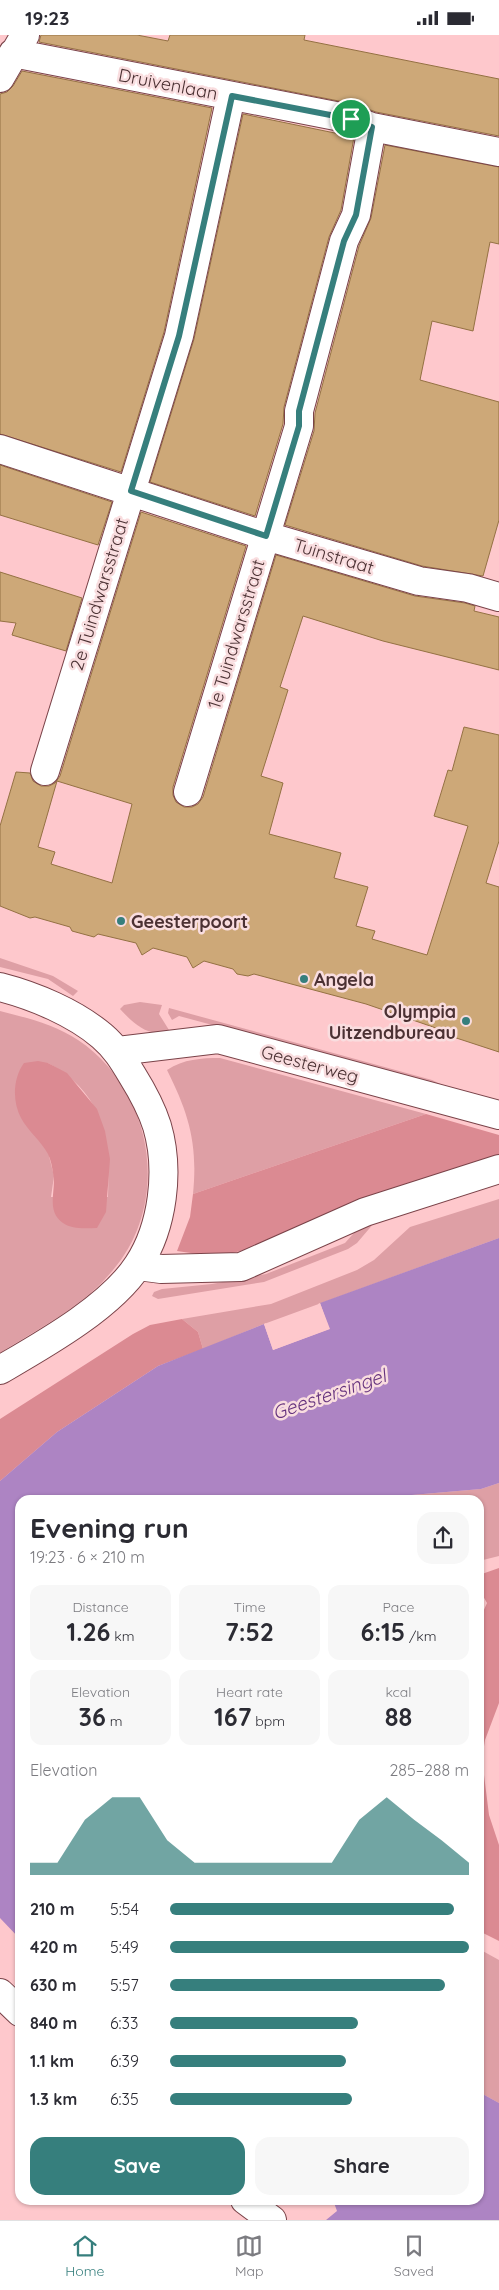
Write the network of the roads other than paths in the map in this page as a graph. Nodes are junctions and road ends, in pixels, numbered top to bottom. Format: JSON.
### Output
{"nodes":[{"id":1,"x":19,"y":44,"type":"edge"},
{"id":2,"x":0,"y":77,"type":"edge"},
{"id":3,"x":232,"y":96,"type":"junction"},
{"id":4,"x":372,"y":127,"type":"junction"},
{"id":5,"x":499,"y":151,"type":"edge"},
{"id":6,"x":0,"y":449,"type":"edge"},
{"id":7,"x":131,"y":491,"type":"junction"},
{"id":8,"x":266,"y":536,"type":"junction"},
{"id":9,"x":497,"y":588,"type":"edge"},
{"id":10,"x":45,"y":771,"type":"dead end"},
{"id":11,"x":188,"y":792,"type":"dead end"},
{"id":12,"x":0,"y":987,"type":"edge"},
{"id":13,"x":118,"y":1051,"type":"junction"},
{"id":14,"x":499,"y":1115,"type":"edge"},
{"id":15,"x":499,"y":1169,"type":"edge"},
{"id":16,"x":138,"y":1266,"type":"junction"},
{"id":17,"x":0,"y":1370,"type":"edge"},
{"id":18,"x":0,"y":1993,"type":"edge"},
{"id":19,"x":15,"y":2007,"type":"edge"},
{"id":20,"x":252,"y":2205,"type":"edge"},
{"id":21,"x":272,"y":2220,"type":"edge"}],
"edges":[{"from":1,"to":2,"type":"street"},
{"from":1,"to":3,"type":"street","name":"Druivenlaan"},
{"from":3,"to":4,"type":"street","name":"Druivenlaan"},
{"from":3,"to":7,"type":"street","name":"2e Tuindwarsstraat"},
{"from":4,"to":5,"type":"street","name":"Druivenlaan"},
{"from":4,"to":8,"type":"street","name":"1e Tuindwarsstraat"},
{"from":6,"to":7,"type":"street","name":"Tuinstraat"},
{"from":7,"to":8,"type":"street","name":"Tuinstraat"},
{"from":7,"to":10,"type":"street","name":"2e Tuindwarsstraat"},
{"from":8,"to":9,"type":"street","name":"Tuinstraat"},
{"from":8,"to":11,"type":"street","name":"1e Tuindwarsstraat"},
{"from":12,"to":13,"type":"street"},
{"from":13,"to":14,"type":"street","name":"Geesterweg"},
{"from":13,"to":16,"type":"street"},
{"from":15,"to":16,"type":"street"},
{"from":16,"to":17,"type":"street"},
{"from":18,"to":19,"type":"street"},
{"from":20,"to":21,"type":"street"}]}
